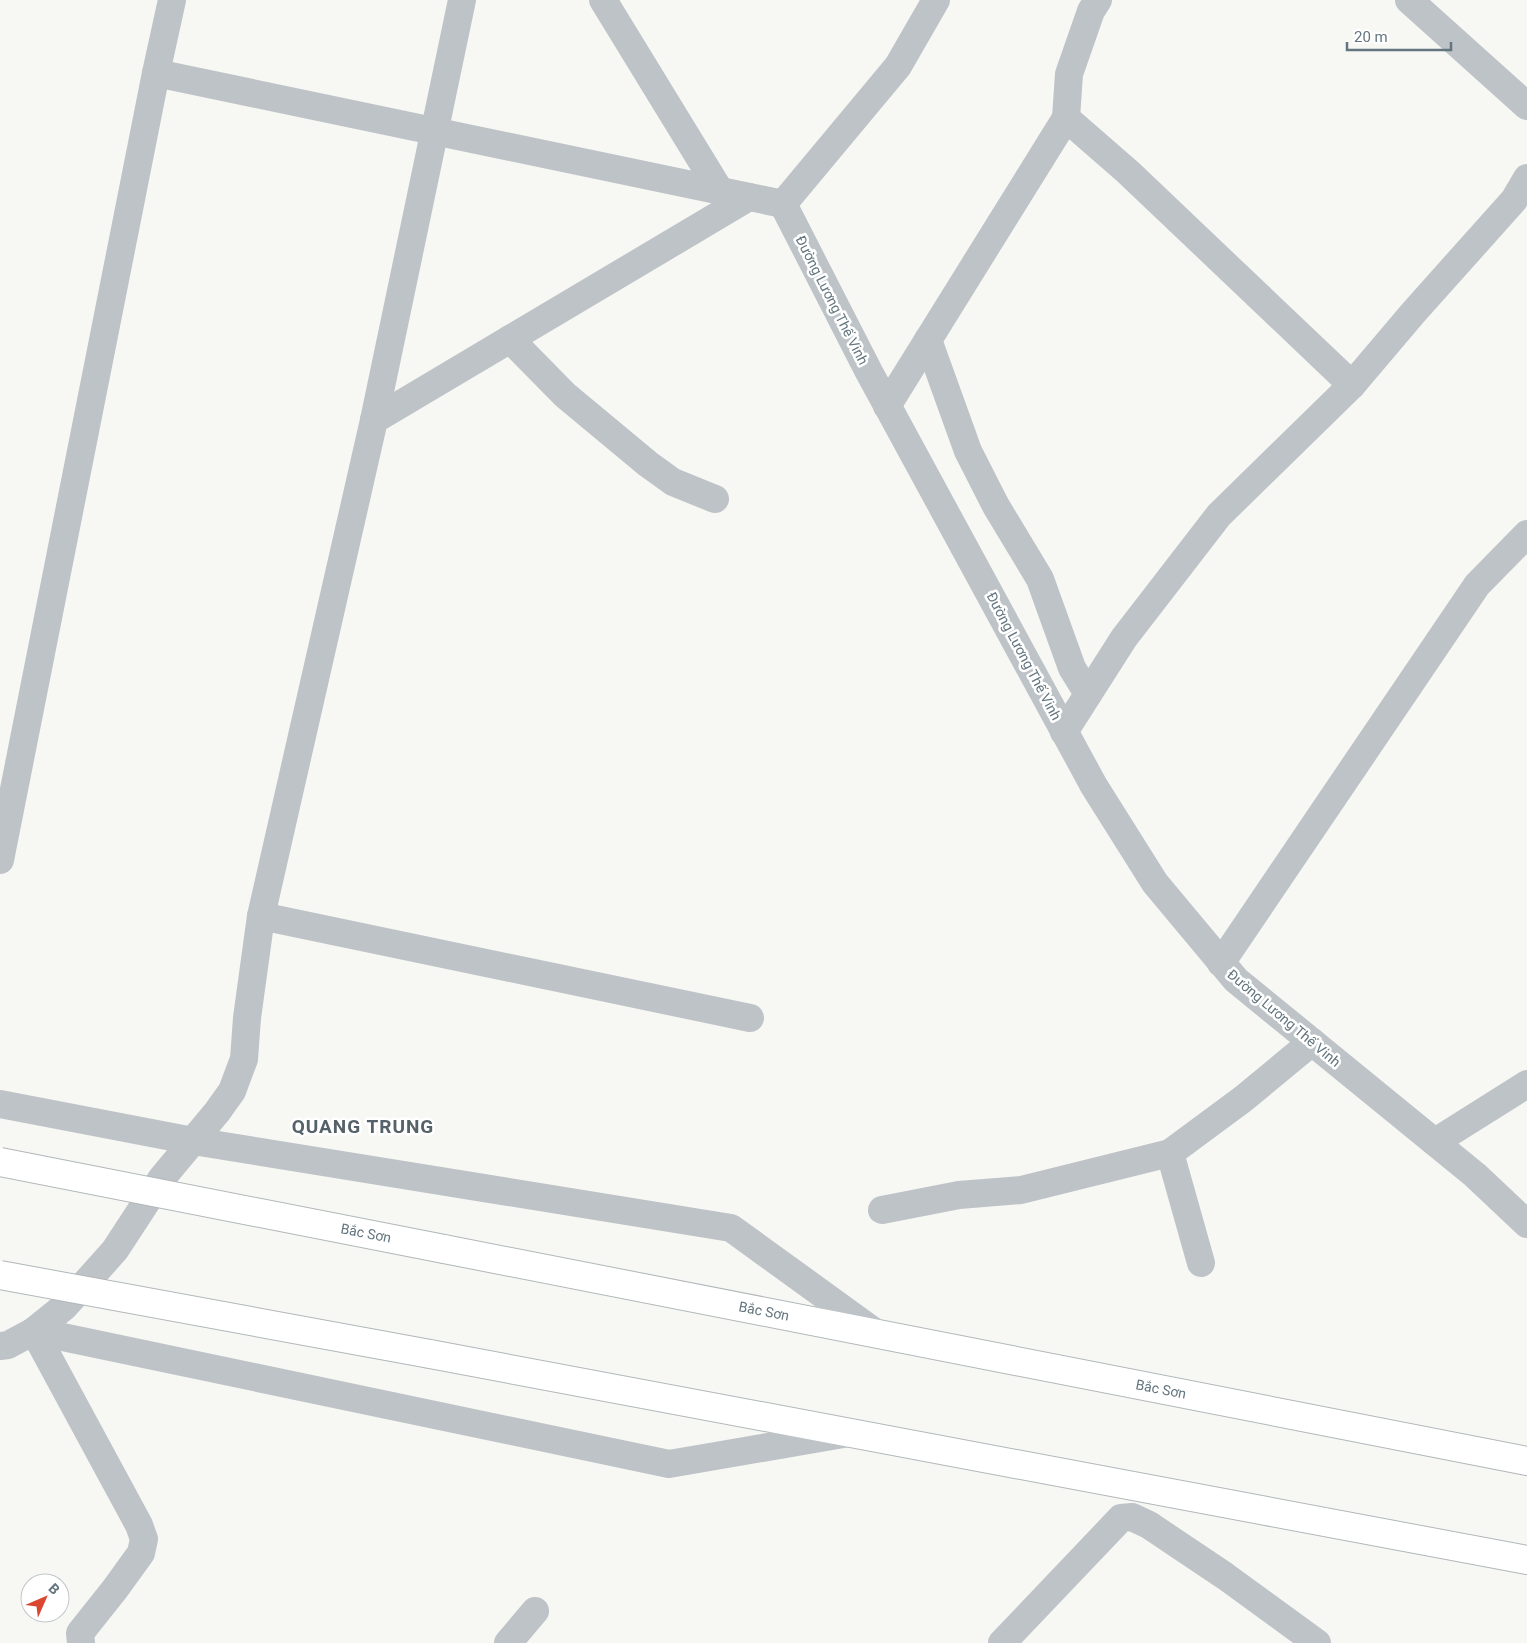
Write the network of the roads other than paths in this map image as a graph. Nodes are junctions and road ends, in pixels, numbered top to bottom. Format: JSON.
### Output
{"nodes":[{"id":1,"x":172,"y":0,"type":"edge"},
{"id":2,"x":462,"y":0,"type":"edge"},
{"id":3,"x":603,"y":0,"type":"edge"},
{"id":4,"x":936,"y":0,"type":"edge"},
{"id":5,"x":1098,"y":0,"type":"edge"},
{"id":6,"x":1409,"y":0,"type":"edge"},
{"id":7,"x":156,"y":73,"type":"junction"},
{"id":8,"x":1527,"y":106,"type":"edge"},
{"id":9,"x":1066,"y":118,"type":"junction"},
{"id":10,"x":434,"y":132,"type":"junction"},
{"id":11,"x":1527,"y":178,"type":"edge"},
{"id":12,"x":720,"y":191,"type":"junction"},
{"id":13,"x":749,"y":197,"type":"junction"},
{"id":14,"x":783,"y":204,"type":"junction"},
{"id":15,"x":510,"y":339,"type":"junction"},
{"id":16,"x":928,"y":340,"type":"junction"},
{"id":17,"x":1352,"y":385,"type":"junction"},
{"id":18,"x":887,"y":406,"type":"junction"},
{"id":19,"x":374,"y":420,"type":"junction"},
{"id":20,"x":715,"y":499,"type":"dead end"},
{"id":21,"x":1527,"y":534,"type":"edge"},
{"id":22,"x":1088,"y":694,"type":"junction"},
{"id":23,"x":1064,"y":732,"type":"junction"},
{"id":24,"x":1,"y":851,"type":"edge"},
{"id":25,"x":261,"y":916,"type":"junction"},
{"id":26,"x":1221,"y":963,"type":"junction"},
{"id":27,"x":750,"y":1018,"type":"dead end"},
{"id":28,"x":1312,"y":1042,"type":"junction"},
{"id":29,"x":1527,"y":1084,"type":"edge"},
{"id":30,"x":0,"y":1104,"type":"edge"},
{"id":31,"x":193,"y":1141,"type":"junction"},
{"id":32,"x":1434,"y":1142,"type":"junction"},
{"id":33,"x":1170,"y":1153,"type":"junction"},
{"id":34,"x":0,"y":1162,"type":"edge"},
{"id":35,"x":882,"y":1210,"type":"dead end"},
{"id":36,"x":1527,"y":1224,"type":"edge"},
{"id":37,"x":1201,"y":1263,"type":"dead end"},
{"id":38,"x":0,"y":1275,"type":"edge"},
{"id":39,"x":34,"y":1331,"type":"junction"},
{"id":40,"x":876,"y":1333,"type":"junction"},
{"id":41,"x":0,"y":1346,"type":"edge"},
{"id":42,"x":850,"y":1433,"type":"junction"},
{"id":43,"x":1527,"y":1461,"type":"edge"},
{"id":44,"x":1527,"y":1560,"type":"edge"},
{"id":45,"x":535,"y":1611,"type":"dead end"},
{"id":46,"x":81,"y":1643,"type":"edge"},
{"id":47,"x":508,"y":1643,"type":"edge"},
{"id":48,"x":1002,"y":1643,"type":"edge"},
{"id":49,"x":1317,"y":1643,"type":"edge"}],
"edges":[{"from":1,"to":7,"type":"street"},
{"from":2,"to":10,"type":"street"},
{"from":3,"to":12,"type":"street"},
{"from":4,"to":14,"type":"street"},
{"from":5,"to":9,"type":"street"},
{"from":6,"to":8,"type":"street"},
{"from":7,"to":10,"type":"street"},
{"from":7,"to":24,"type":"street"},
{"from":9,"to":16,"type":"street"},
{"from":9,"to":17,"type":"street"},
{"from":10,"to":12,"type":"street"},
{"from":10,"to":19,"type":"street"},
{"from":11,"to":17,"type":"street"},
{"from":12,"to":13,"type":"street"},
{"from":13,"to":14,"type":"street"},
{"from":13,"to":15,"type":"street"},
{"from":14,"to":18,"type":"street","name":"Đường Lương Thế Vinh"},
{"from":15,"to":19,"type":"street"},
{"from":15,"to":20,"type":"street"},
{"from":16,"to":18,"type":"street"},
{"from":16,"to":22,"type":"street"},
{"from":17,"to":22,"type":"street"},
{"from":18,"to":23,"type":"street","name":"Đường Lương Thế Vinh"},
{"from":19,"to":25,"type":"street"},
{"from":21,"to":26,"type":"street"},
{"from":22,"to":23,"type":"street"},
{"from":23,"to":26,"type":"street","name":"Đường Lương Thế Vinh"},
{"from":25,"to":27,"type":"street"},
{"from":25,"to":31,"type":"street"},
{"from":26,"to":28,"type":"street","name":"Đường Lương Thế Vinh"},
{"from":28,"to":32,"type":"street","name":"Đường Lương Thế Vinh"},
{"from":28,"to":33,"type":"street"},
{"from":29,"to":32,"type":"street"},
{"from":30,"to":31,"type":"street"},
{"from":31,"to":39,"type":"street"},
{"from":31,"to":40,"type":"street"},
{"from":32,"to":36,"type":"street","name":"Đường Lương Thế Vinh"},
{"from":33,"to":35,"type":"street"},
{"from":33,"to":37,"type":"street"},
{"from":34,"to":40,"type":"main road","name":"Bắc Sơn","bridge":true},
{"from":38,"to":42,"type":"main road","bridge":true},
{"from":39,"to":41,"type":"street"},
{"from":39,"to":42,"type":"street"},
{"from":39,"to":46,"type":"street"},
{"from":40,"to":43,"type":"main road","name":"Bắc Sơn"},
{"from":42,"to":44,"type":"main road"},
{"from":45,"to":47,"type":"street"},
{"from":48,"to":49,"type":"street"}]}
